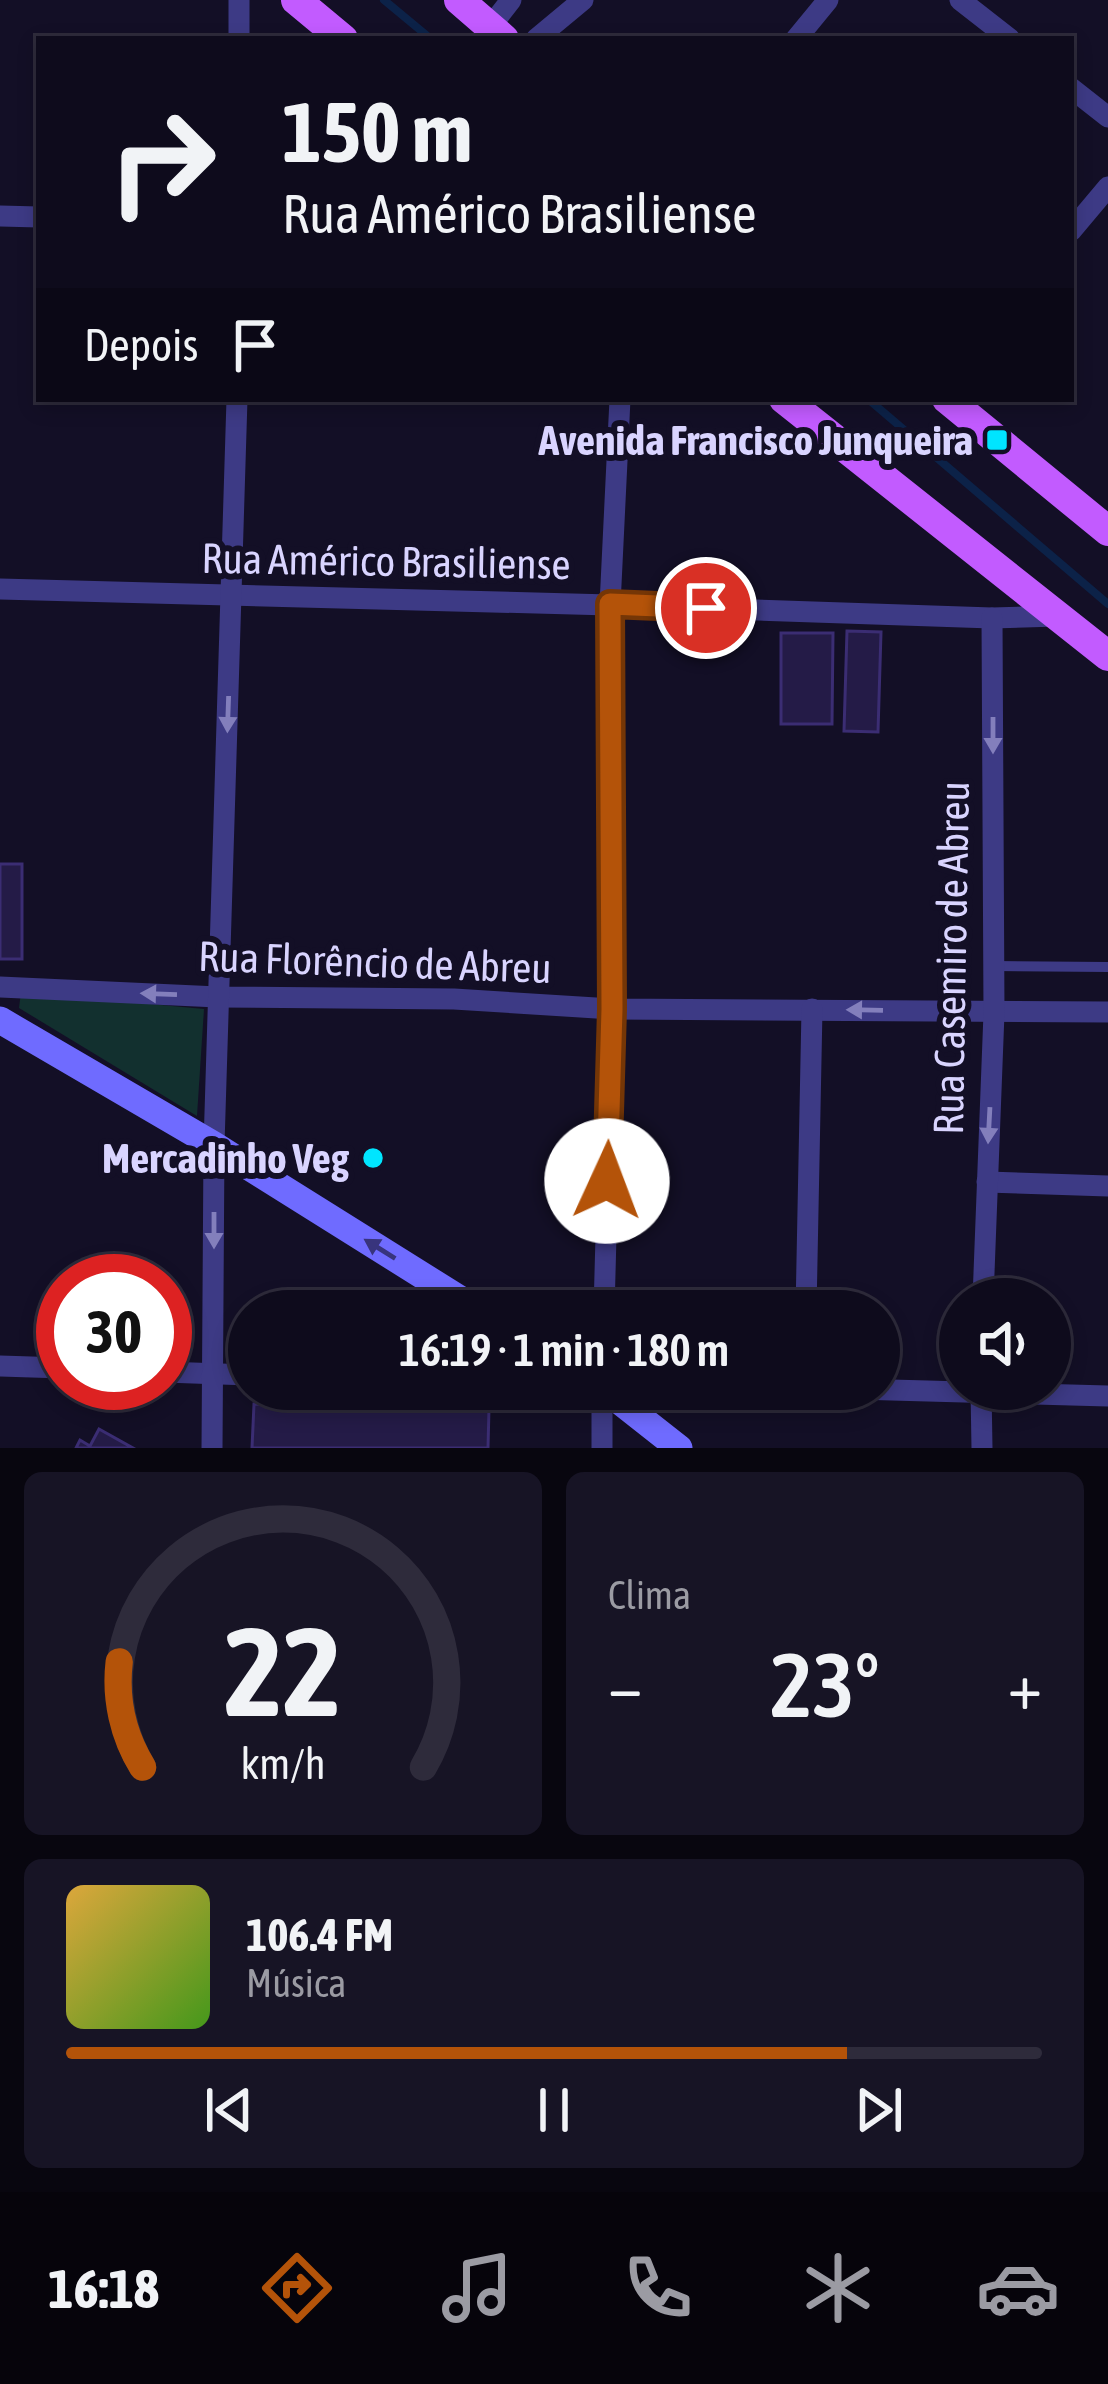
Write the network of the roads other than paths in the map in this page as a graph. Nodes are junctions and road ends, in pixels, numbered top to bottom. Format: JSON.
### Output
{"nodes":[{"id":1,"x":239,"y":0,"type":"edge"},
{"id":2,"x":296,"y":0,"type":"edge"},
{"id":3,"x":459,"y":0,"type":"edge"},
{"id":4,"x":511,"y":0,"type":"edge"},
{"id":5,"x":583,"y":0,"type":"edge"},
{"id":6,"x":828,"y":0,"type":"edge"},
{"id":7,"x":961,"y":0,"type":"edge"},
{"id":8,"x":497,"y":33,"type":"edge"},
{"id":9,"x":239,"y":36,"type":"edge"},
{"id":10,"x":339,"y":36,"type":"edge"},
{"id":11,"x":540,"y":36,"type":"edge"},
{"id":12,"x":798,"y":36,"type":"edge"},
{"id":13,"x":1006,"y":36,"type":"edge"},
{"id":14,"x":1074,"y":90,"type":"edge"},
{"id":15,"x":1108,"y":117,"type":"edge"},
{"id":16,"x":1108,"y":187,"type":"edge"},
{"id":17,"x":0,"y":217,"type":"edge"},
{"id":18,"x":36,"y":217,"type":"edge"},
{"id":19,"x":1074,"y":227,"type":"edge"},
{"id":20,"x":237,"y":402,"type":"edge"},
{"id":21,"x":620,"y":402,"type":"edge"},
{"id":22,"x":788,"y":402,"type":"edge"},
{"id":23,"x":951,"y":402,"type":"edge"},
{"id":24,"x":1108,"y":531,"type":"edge"},
{"id":25,"x":0,"y":589,"type":"edge"},
{"id":26,"x":232,"y":597,"type":"junction"},
{"id":27,"x":610,"y":604,"type":"junction"},
{"id":28,"x":1058,"y":616,"type":"junction"},
{"id":29,"x":992,"y":618,"type":"junction"},
{"id":30,"x":1108,"y":656,"type":"edge"},
{"id":31,"x":994,"y":966,"type":"junction"},
{"id":32,"x":1108,"y":967,"type":"edge"},
{"id":33,"x":0,"y":987,"type":"edge"},
{"id":34,"x":218,"y":997,"type":"junction"},
{"id":35,"x":612,"y":1009,"type":"junction"},
{"id":36,"x":812,"y":1009,"type":"junction"},
{"id":37,"x":994,"y":1012,"type":"junction"},
{"id":38,"x":1108,"y":1012,"type":"edge"},
{"id":39,"x":0,"y":1020,"type":"edge"},
{"id":40,"x":214,"y":1145,"type":"junction"},
{"id":41,"x":987,"y":1182,"type":"junction"},
{"id":42,"x":1108,"y":1186,"type":"edge"},
{"id":43,"x":984,"y":1278,"type":"edge"},
{"id":44,"x":445,"y":1290,"type":"edge"},
{"id":45,"x":605,"y":1290,"type":"edge"},
{"id":46,"x":806,"y":1290,"type":"edge"},
{"id":47,"x":0,"y":1366,"type":"edge"},
{"id":48,"x":36,"y":1368,"type":"edge"},
{"id":49,"x":192,"y":1373,"type":"edge"},
{"id":50,"x":213,"y":1374,"type":"junction"},
{"id":51,"x":228,"y":1374,"type":"edge"},
{"id":52,"x":900,"y":1390,"type":"edge"},
{"id":53,"x":939,"y":1390,"type":"edge"},
{"id":54,"x":1071,"y":1395,"type":"edge"},
{"id":55,"x":1108,"y":1396,"type":"edge"},
{"id":56,"x":603,"y":1410,"type":"edge"},
{"id":57,"x":630,"y":1410,"type":"edge"},
{"id":58,"x":981,"y":1410,"type":"edge"},
{"id":59,"x":212,"y":1448,"type":"edge"},
{"id":60,"x":602,"y":1448,"type":"edge"},
{"id":61,"x":679,"y":1448,"type":"edge"},
{"id":62,"x":982,"y":1448,"type":"edge"}],
"edges":[{"from":1,"to":9,"type":"street"},
{"from":2,"to":10,"type":"main road"},
{"from":3,"to":8,"type":"main road"},
{"from":4,"to":8,"type":"street"},
{"from":5,"to":11,"type":"street"},
{"from":6,"to":12,"type":"street"},
{"from":7,"to":13,"type":"street"},
{"from":14,"to":15,"type":"street"},
{"from":16,"to":19,"type":"street"},
{"from":17,"to":18,"type":"street"},
{"from":20,"to":26,"type":"street"},
{"from":21,"to":27,"type":"street"},
{"from":22,"to":28,"type":"main road"},
{"from":23,"to":24,"type":"main road"},
{"from":25,"to":26,"type":"street","name":"Rua Américo Brasiliense"},
{"from":26,"to":27,"type":"street","name":"Rua Américo Brasiliense"},
{"from":26,"to":34,"type":"street","one_way":true},
{"from":27,"to":29,"type":"street","name":"Rua Américo Brasiliense"},
{"from":27,"to":35,"type":"street"},
{"from":28,"to":29,"type":"street","name":"Rua Américo Brasiliense"},
{"from":28,"to":30,"type":"main road"},
{"from":29,"to":31,"type":"street","name":"Rua Casemiro de Abreu","one_way":true},
{"from":31,"to":32,"type":"lane"},
{"from":31,"to":37,"type":"street","name":"Rua Casemiro de Abreu"},
{"from":34,"to":33,"type":"street","name":"Rua Florêncio de Abreu","one_way":true},
{"from":34,"to":35,"type":"street","name":"Rua Florêncio de Abreu"},
{"from":34,"to":40,"type":"street"},
{"from":35,"to":36,"type":"street","name":"Rua Florêncio de Abreu"},
{"from":35,"to":45,"type":"street"},
{"from":37,"to":36,"type":"street","name":"Rua Florêncio de Abreu","one_way":true},
{"from":36,"to":46,"type":"street"},
{"from":37,"to":38,"type":"street","name":"Rua Florêncio de Abreu"},
{"from":37,"to":41,"type":"street","name":"Rua Casemiro de Abreu","one_way":true},
{"from":39,"to":40,"type":"main road"},
{"from":44,"to":40,"type":"main road","one_way":true},
{"from":40,"to":50,"type":"street","one_way":true},
{"from":41,"to":42,"type":"street"},
{"from":41,"to":43,"type":"street","name":"Rua Casemiro de Abreu"},
{"from":47,"to":48,"type":"street"},
{"from":49,"to":50,"type":"street"},
{"from":50,"to":51,"type":"street"},
{"from":50,"to":59,"type":"street"},
{"from":52,"to":53,"type":"street"},
{"from":54,"to":55,"type":"street"},
{"from":56,"to":60,"type":"street"},
{"from":57,"to":61,"type":"main road"},
{"from":58,"to":62,"type":"street"}]}
